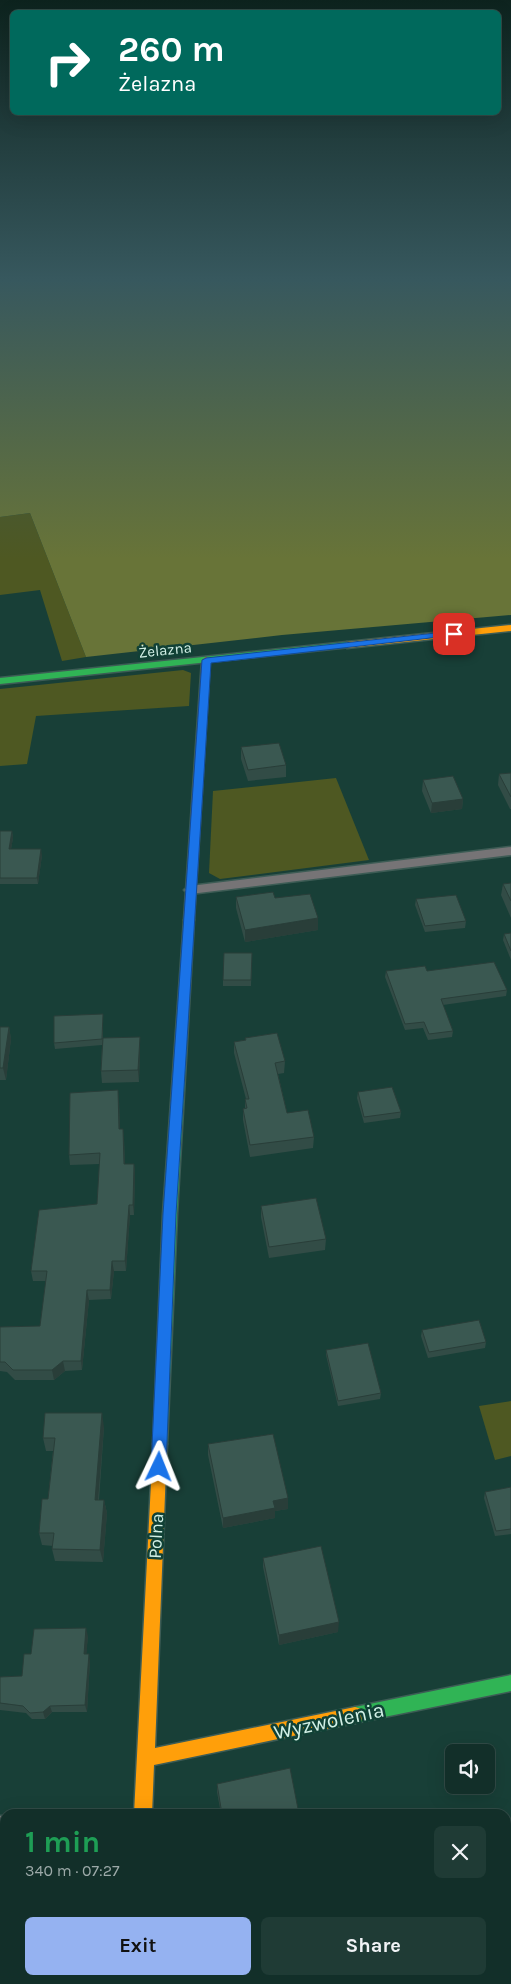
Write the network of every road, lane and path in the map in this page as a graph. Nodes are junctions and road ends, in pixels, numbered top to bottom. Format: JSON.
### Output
{"nodes":[{"id":1,"x":511,"y":628,"type":"edge"},
{"id":2,"x":206,"y":660,"type":"junction"},
{"id":3,"x":0,"y":681,"type":"edge"},
{"id":4,"x":511,"y":850,"type":"edge"},
{"id":5,"x":190,"y":890,"type":"junction"},
{"id":6,"x":511,"y":1684,"type":"edge"},
{"id":7,"x":146,"y":1758,"type":"junction"},
{"id":8,"x":143,"y":1809,"type":"edge"}],
"edges":[{"from":1,"to":2,"type":"street","name":"Żelazna"},
{"from":2,"to":3,"type":"street","name":"Żelazna"},
{"from":2,"to":5,"type":"street","name":"Polna"},
{"from":4,"to":5,"type":"lane"},
{"from":5,"to":7,"type":"street","name":"Polna"},
{"from":6,"to":7,"type":"street","name":"Wyzwolenia"},
{"from":7,"to":8,"type":"street","name":"Polna"}]}
